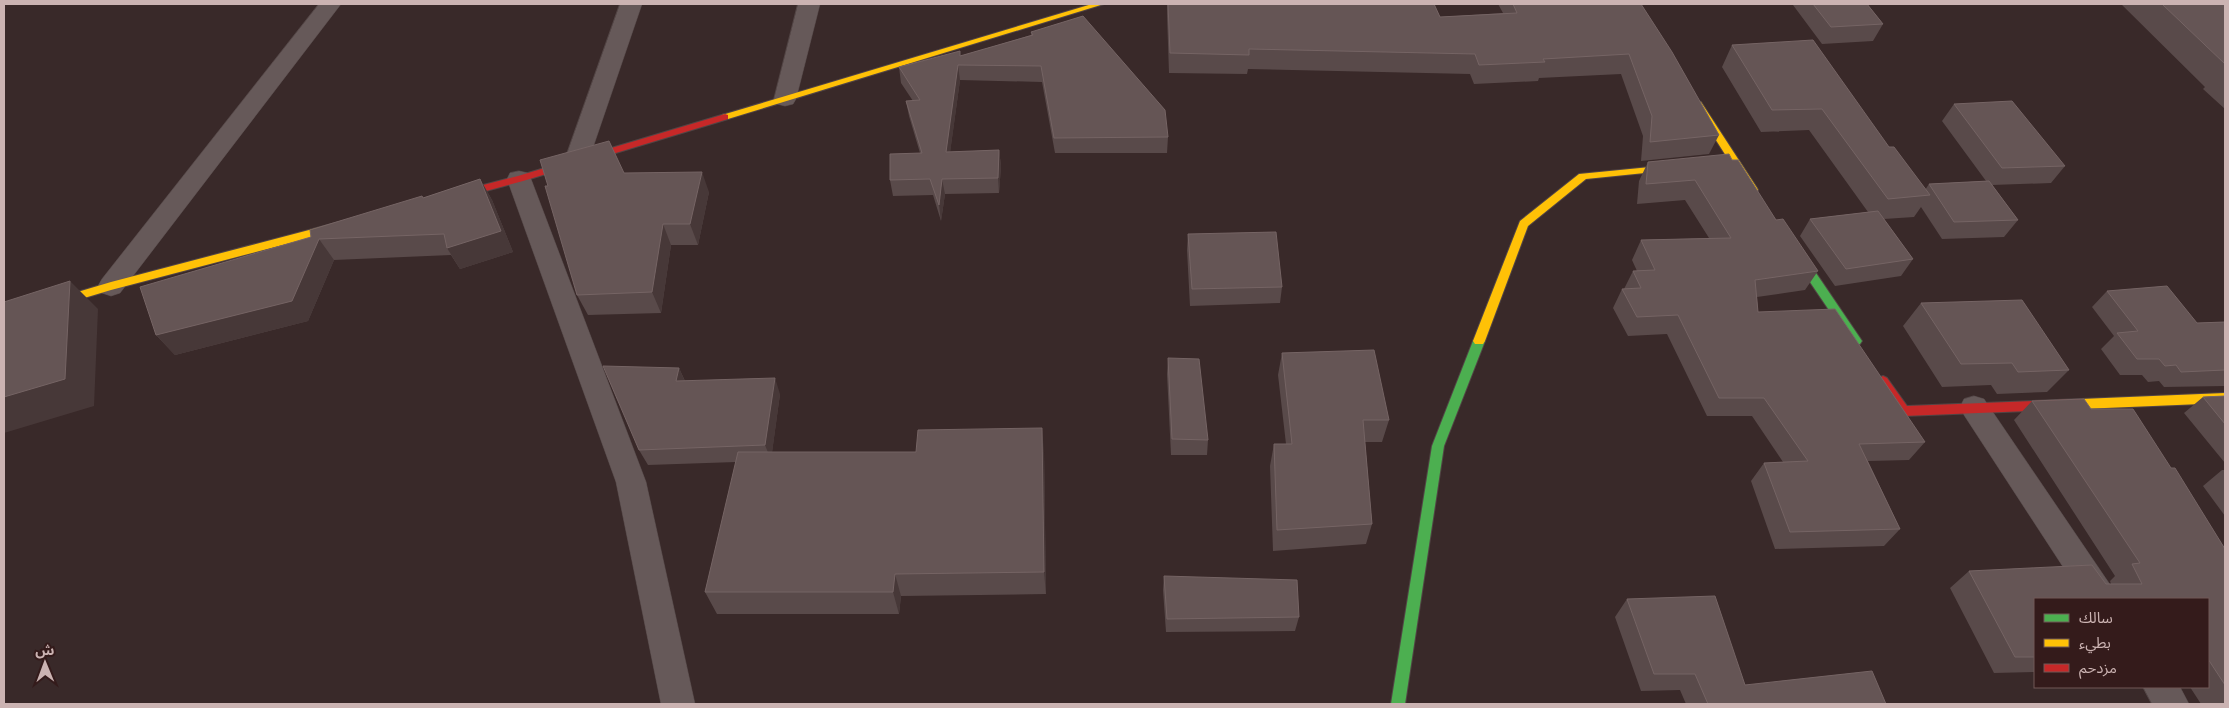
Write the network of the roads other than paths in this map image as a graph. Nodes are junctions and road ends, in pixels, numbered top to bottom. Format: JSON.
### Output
{"nodes":[{"id":1,"x":330,"y":4,"type":"edge"},
{"id":2,"x":631,"y":4,"type":"edge"},
{"id":3,"x":809,"y":4,"type":"edge"},
{"id":4,"x":1100,"y":4,"type":"edge"},
{"id":5,"x":1692,"y":96,"type":"edge"},
{"id":6,"x":785,"y":99,"type":"junction"},
{"id":7,"x":576,"y":162,"type":"junction"},
{"id":8,"x":1696,"y":166,"type":"edge"},
{"id":9,"x":519,"y":179,"type":"junction"},
{"id":10,"x":434,"y":201,"type":"edge"},
{"id":11,"x":1761,"y":202,"type":"edge"},
{"id":12,"x":358,"y":221,"type":"edge"},
{"id":13,"x":1789,"y":242,"type":"edge"},
{"id":14,"x":111,"y":286,"type":"junction"},
{"id":15,"x":4,"y":318,"type":"edge"},
{"id":16,"x":1865,"y":355,"type":"edge"},
{"id":17,"x":1876,"y":371,"type":"edge"},
{"id":18,"x":2225,"y":398,"type":"edge"},
{"id":19,"x":1974,"y":407,"type":"junction"},
{"id":20,"x":2101,"y":598,"type":"edge"},
{"id":21,"x":2161,"y":688,"type":"edge"},
{"id":22,"x":678,"y":704,"type":"edge"},
{"id":23,"x":1398,"y":704,"type":"edge"},
{"id":24,"x":2172,"y":704,"type":"edge"}],
"edges":[{"from":1,"to":14,"type":"street"},
{"from":2,"to":7,"type":"street"},
{"from":3,"to":6,"type":"street"},
{"from":4,"to":6,"type":"street"},
{"from":5,"to":11,"type":"street"},
{"from":6,"to":7,"type":"street"},
{"from":7,"to":9,"type":"street"},
{"from":8,"to":23,"type":"street"},
{"from":9,"to":10,"type":"street"},
{"from":9,"to":22,"type":"street"},
{"from":12,"to":14,"type":"street"},
{"from":13,"to":16,"type":"street"},
{"from":14,"to":15,"type":"street"},
{"from":17,"to":19,"type":"street"},
{"from":18,"to":19,"type":"street"},
{"from":19,"to":20,"type":"street"},
{"from":21,"to":24,"type":"street"}]}
